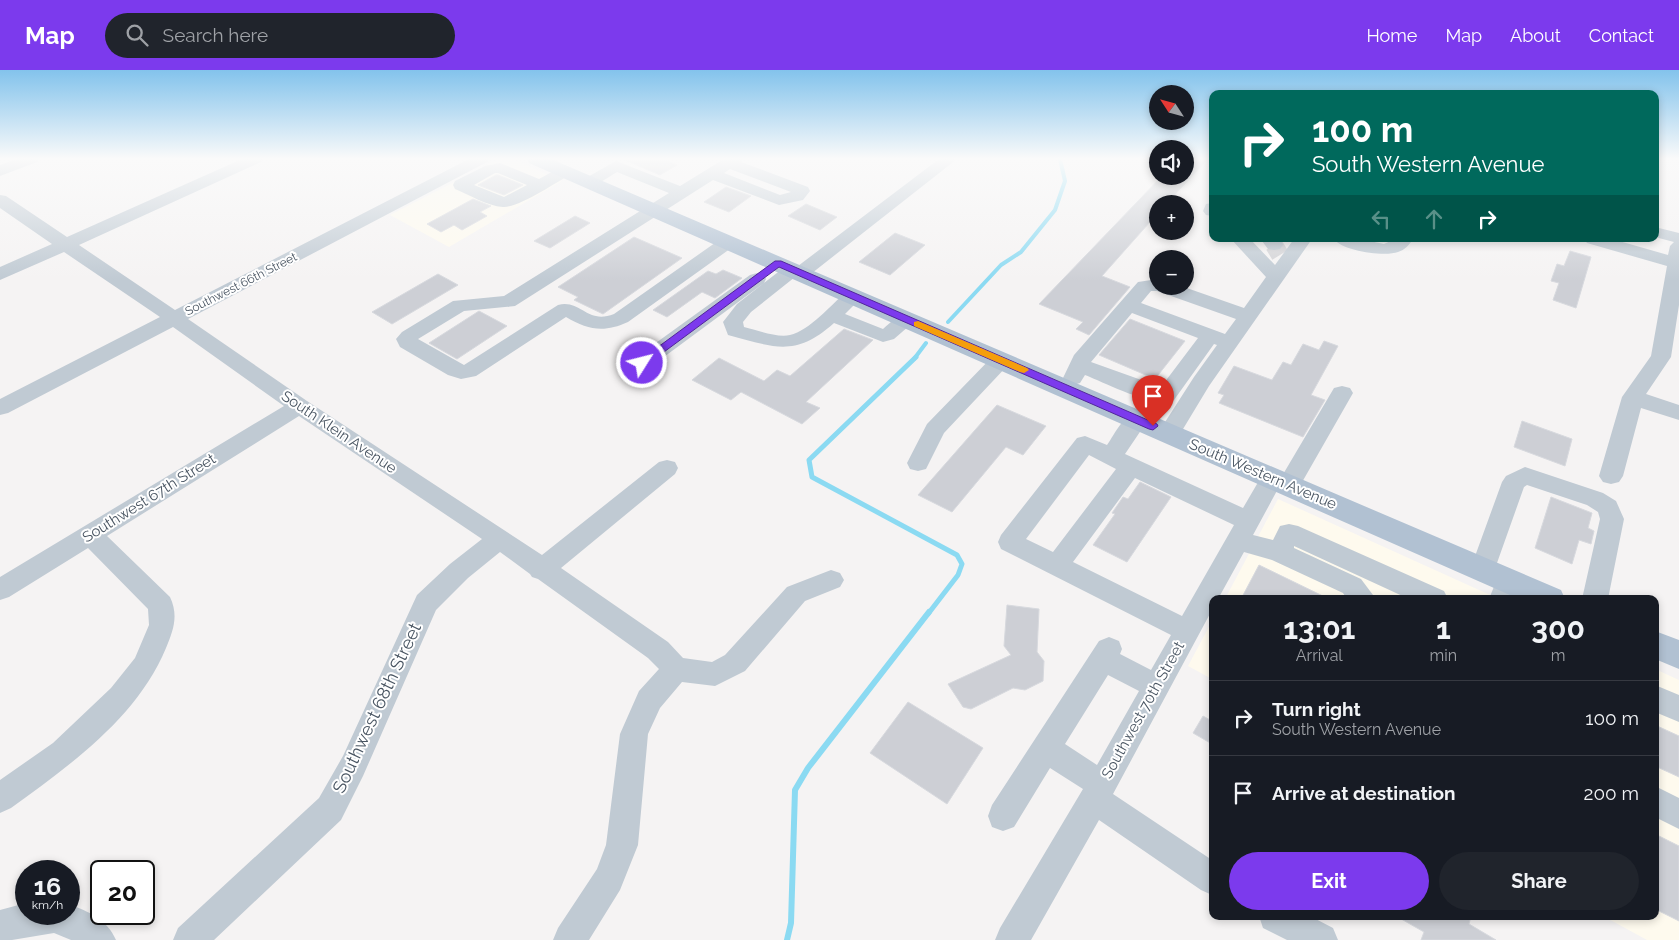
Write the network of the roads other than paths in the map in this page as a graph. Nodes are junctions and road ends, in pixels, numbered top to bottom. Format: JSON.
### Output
{"nodes":[{"id":1,"x":0,"y":200,"type":"edge"},
{"id":2,"x":165,"y":200,"type":"edge"},
{"id":3,"x":416,"y":200,"type":"edge"},
{"id":4,"x":423,"y":200,"type":"edge"},
{"id":5,"x":497,"y":200,"type":"edge"},
{"id":6,"x":513,"y":200,"type":"edge"},
{"id":7,"x":631,"y":200,"type":"edge"},
{"id":8,"x":672,"y":200,"type":"edge"},
{"id":9,"x":890,"y":200,"type":"edge"},
{"id":10,"x":655,"y":210,"type":"junction"},
{"id":11,"x":404,"y":215,"type":"dead end"},
{"id":12,"x":1659,"y":233,"type":"edge"},
{"id":13,"x":1679,"y":238,"type":"edge"},
{"id":14,"x":728,"y":242,"type":"junction"},
{"id":15,"x":1247,"y":242,"type":"edge"},
{"id":16,"x":1298,"y":242,"type":"edge"},
{"id":17,"x":1362,"y":242,"type":"edge"},
{"id":18,"x":1397,"y":242,"type":"edge"},
{"id":19,"x":1609,"y":242,"type":"edge"},
{"id":20,"x":66,"y":244,"type":"junction"},
{"id":21,"x":1277,"y":255,"type":"edge"},
{"id":22,"x":1678,"y":255,"type":"edge"},
{"id":23,"x":790,"y":269,"type":"junction"},
{"id":24,"x":0,"y":274,"type":"edge"},
{"id":25,"x":1149,"y":286,"type":"edge"},
{"id":26,"x":1188,"y":295,"type":"edge"},
{"id":27,"x":853,"y":296,"type":"junction"},
{"id":28,"x":1129,"y":305,"type":"junction"},
{"id":29,"x":831,"y":315,"type":"junction"},
{"id":30,"x":1248,"y":316,"type":"junction"},
{"id":31,"x":174,"y":318,"type":"junction"},
{"id":32,"x":907,"y":320,"type":"junction"},
{"id":33,"x":1220,"y":339,"type":"junction"},
{"id":34,"x":1000,"y":360,"type":"junction"},
{"id":35,"x":642,"y":363,"type":"dead end"},
{"id":36,"x":1079,"y":365,"type":"junction"},
{"id":37,"x":1066,"y":388,"type":"junction"},
{"id":38,"x":1169,"y":391,"type":"junction"},
{"id":39,"x":1342,"y":393,"type":"dead end"},
{"id":40,"x":1633,"y":397,"type":"junction"},
{"id":41,"x":1190,"y":399,"type":"junction"},
{"id":42,"x":299,"y":406,"type":"junction"},
{"id":43,"x":0,"y":408,"type":"edge"},
{"id":44,"x":1679,"y":413,"type":"edge"},
{"id":45,"x":1138,"y":420,"type":"junction"},
{"id":46,"x":1168,"y":433,"type":"junction"},
{"id":47,"x":1121,"y":462,"type":"junction"},
{"id":48,"x":918,"y":463,"type":"dead end"},
{"id":49,"x":667,"y":468,"type":"dead end"},
{"id":50,"x":1612,"y":476,"type":"dead end"},
{"id":51,"x":1280,"y":482,"type":"junction"},
{"id":52,"x":1243,"y":530,"type":"junction"},
{"id":53,"x":90,"y":535,"type":"junction"},
{"id":54,"x":500,"y":540,"type":"junction"},
{"id":55,"x":1279,"y":552,"type":"junction"},
{"id":56,"x":1057,"y":566,"type":"junction"},
{"id":57,"x":541,"y":570,"type":"junction"},
{"id":58,"x":830,"y":580,"type":"dead end"},
{"id":59,"x":1498,"y":583,"type":"edge"},
{"id":60,"x":0,"y":590,"type":"edge"},
{"id":61,"x":1360,"y":595,"type":"edge"},
{"id":62,"x":1426,"y":595,"type":"edge"},
{"id":63,"x":1537,"y":595,"type":"edge"},
{"id":64,"x":1596,"y":595,"type":"edge"},
{"id":65,"x":1187,"y":631,"type":"junction"},
{"id":66,"x":1659,"y":646,"type":"edge"},
{"id":67,"x":1679,"y":655,"type":"edge"},
{"id":68,"x":676,"y":669,"type":"junction"},
{"id":69,"x":1157,"y":686,"type":"junction"},
{"id":70,"x":1659,"y":700,"type":"edge"},
{"id":71,"x":1679,"y":709,"type":"edge"},
{"id":72,"x":1046,"y":748,"type":"junction"},
{"id":73,"x":1098,"y":792,"type":"junction"},
{"id":74,"x":0,"y":798,"type":"edge"},
{"id":75,"x":1659,"y":803,"type":"edge"},
{"id":76,"x":1679,"y":814,"type":"edge"},
{"id":77,"x":1003,"y":816,"type":"dead end"},
{"id":78,"x":1209,"y":877,"type":"edge"},
{"id":79,"x":1283,"y":920,"type":"edge"},
{"id":80,"x":0,"y":927,"type":"edge"},
{"id":81,"x":99,"y":940,"type":"edge"},
{"id":82,"x":190,"y":940,"type":"edge"},
{"id":83,"x":570,"y":940,"type":"edge"},
{"id":84,"x":1012,"y":940,"type":"edge"},
{"id":85,"x":1321,"y":940,"type":"edge"}],
"edges":[{"from":1,"to":20,"type":"street","name":"South Klein Avenue"},
{"from":2,"to":20,"type":"street"},
{"from":3,"to":31,"type":"street","name":"Southwest 66th Street"},
{"from":4,"to":11,"type":"street"},
{"from":5,"to":6,"type":"street"},
{"from":7,"to":10,"type":"main road","name":"South Western Avenue"},
{"from":8,"to":10,"type":"street"},
{"from":9,"to":23,"type":"street"},
{"from":10,"to":14,"type":"main road","name":"South Western Avenue"},
{"from":10,"to":14,"type":"street"},
{"from":12,"to":13,"type":"street"},
{"from":14,"to":23,"type":"main road","name":"South Western Avenue"},
{"from":15,"to":21,"type":"street"},
{"from":16,"to":21,"type":"street"},
{"from":17,"to":18,"type":"street"},
{"from":19,"to":22,"type":"street"},
{"from":20,"to":24,"type":"street"},
{"from":20,"to":31,"type":"street","name":"South Klein Avenue"},
{"from":21,"to":30,"type":"street"},
{"from":22,"to":40,"type":"street"},
{"from":23,"to":27,"type":"main road","name":"South Western Avenue"},
{"from":23,"to":29,"type":"street"},
{"from":23,"to":35,"type":"street"},
{"from":25,"to":28,"type":"street"},
{"from":26,"to":30,"type":"street"},
{"from":27,"to":29,"type":"street"},
{"from":27,"to":32,"type":"main road","name":"South Western Avenue"},
{"from":28,"to":33,"type":"street"},
{"from":28,"to":36,"type":"street"},
{"from":29,"to":32,"type":"street"},
{"from":30,"to":33,"type":"street"},
{"from":31,"to":42,"type":"street","name":"South Klein Avenue"},
{"from":31,"to":43,"type":"street","name":"Southwest 66th Street"},
{"from":32,"to":34,"type":"main road","name":"South Western Avenue"},
{"from":33,"to":38,"type":"lane"},
{"from":33,"to":41,"type":"street"},
{"from":34,"to":37,"type":"main road","name":"South Western Avenue"},
{"from":34,"to":48,"type":"street"},
{"from":36,"to":37,"type":"street"},
{"from":36,"to":38,"type":"lane"},
{"from":37,"to":45,"type":"main road","name":"South Western Avenue"},
{"from":38,"to":41,"type":"street"},
{"from":39,"to":51,"type":"street","name":"Southwest 70th Street"},
{"from":40,"to":44,"type":"street"},
{"from":40,"to":50,"type":"street"},
{"from":41,"to":46,"type":"street"},
{"from":42,"to":53,"type":"street","name":"Southwest 67th Street"},
{"from":42,"to":54,"type":"street","name":"South Klein Avenue"},
{"from":45,"to":46,"type":"main road","name":"South Western Avenue"},
{"from":45,"to":47,"type":"street"},
{"from":46,"to":51,"type":"main road","name":"South Western Avenue"},
{"from":47,"to":52,"type":"street"},
{"from":47,"to":56,"type":"street"},
{"from":47,"to":56,"type":"street"},
{"from":49,"to":57,"type":"street"},
{"from":51,"to":52,"type":"street","name":"Southwest 70th Street"},
{"from":51,"to":59,"type":"main road","name":"South Western Avenue"},
{"from":52,"to":55,"type":"street"},
{"from":52,"to":65,"type":"street","name":"Southwest 70th Street"},
{"from":53,"to":60,"type":"street","name":"Southwest 67th Street"},
{"from":53,"to":74,"type":"street"},
{"from":54,"to":57,"type":"street","name":"South Klein Avenue"},
{"from":54,"to":82,"type":"street","name":"Southwest 68th Street"},
{"from":55,"to":61,"type":"street"},
{"from":55,"to":62,"type":"street"},
{"from":56,"to":65,"type":"street"},
{"from":57,"to":68,"type":"street","name":"South Klein Avenue"},
{"from":58,"to":68,"type":"street"},
{"from":59,"to":63,"type":"main road","name":"South Western Avenue"},
{"from":59,"to":64,"type":"street"},
{"from":65,"to":69,"type":"street","name":"Southwest 70th Street"},
{"from":66,"to":67,"type":"main road"},
{"from":68,"to":83,"type":"street"},
{"from":69,"to":72,"type":"street"},
{"from":69,"to":73,"type":"street","name":"Southwest 70th Street"},
{"from":70,"to":71,"type":"street"},
{"from":72,"to":73,"type":"street"},
{"from":72,"to":77,"type":"street"},
{"from":73,"to":78,"type":"street"},
{"from":73,"to":84,"type":"street","name":"Southwest 70th Street"},
{"from":75,"to":76,"type":"street"},
{"from":79,"to":85,"type":"street"},
{"from":80,"to":81,"type":"street"}]}
